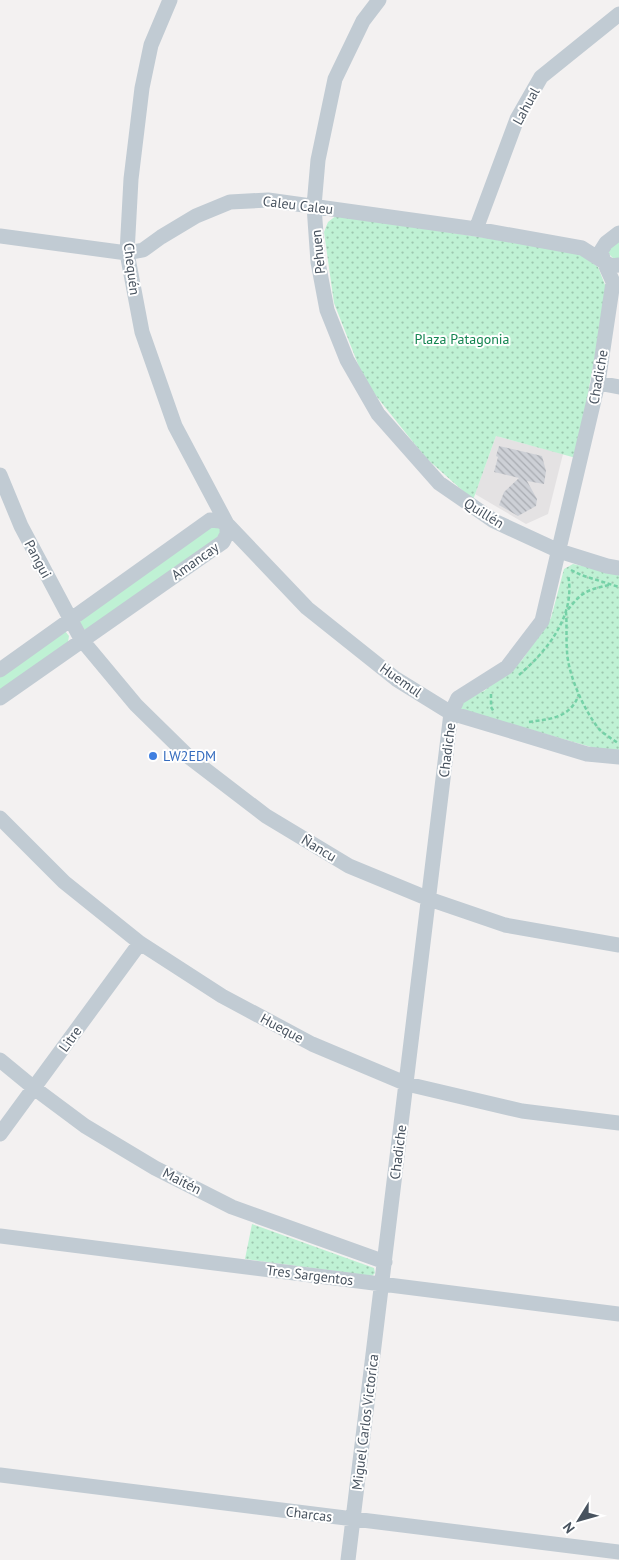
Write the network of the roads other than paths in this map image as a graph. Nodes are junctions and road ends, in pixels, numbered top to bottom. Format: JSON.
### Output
{"nodes":[{"id":1,"x":170,"y":0,"type":"edge"},
{"id":2,"x":378,"y":0,"type":"edge"},
{"id":3,"x":619,"y":14,"type":"edge"},
{"id":4,"x":314,"y":206,"type":"junction"},
{"id":5,"x":476,"y":229,"type":"junction"},
{"id":6,"x":619,"y":233,"type":"edge"},
{"id":7,"x":0,"y":236,"type":"edge"},
{"id":8,"x":127,"y":253,"type":"junction"},
{"id":9,"x":604,"y":262,"type":"junction"},
{"id":10,"x":619,"y":265,"type":"edge"},
{"id":11,"x":598,"y":383,"type":"junction"},
{"id":12,"x":619,"y":387,"type":"edge"},
{"id":13,"x":378,"y":414,"type":"joint"},
{"id":14,"x":0,"y":475,"type":"edge"},
{"id":15,"x":227,"y":524,"type":"junction"},
{"id":16,"x":559,"y":551,"type":"junction"},
{"id":17,"x":619,"y":568,"type":"edge"},
{"id":18,"x":70,"y":621,"type":"junction"},
{"id":19,"x":81,"y":640,"type":"junction"},
{"id":20,"x":0,"y":670,"type":"edge"},
{"id":21,"x":0,"y":698,"type":"edge"},
{"id":22,"x":452,"y":713,"type":"junction"},
{"id":23,"x":619,"y":757,"type":"edge"},
{"id":24,"x":0,"y":818,"type":"edge"},
{"id":25,"x":429,"y":899,"type":"junction"},
{"id":26,"x":140,"y":943,"type":"junction"},
{"id":27,"x":619,"y":945,"type":"edge"},
{"id":28,"x":0,"y":1060,"type":"edge"},
{"id":29,"x":407,"y":1084,"type":"junction"},
{"id":30,"x":34,"y":1088,"type":"junction"},
{"id":31,"x":619,"y":1123,"type":"edge"},
{"id":32,"x":0,"y":1134,"type":"edge"},
{"id":33,"x":0,"y":1236,"type":"edge"},
{"id":34,"x":385,"y":1262,"type":"junction"},
{"id":35,"x":382,"y":1284,"type":"junction"},
{"id":36,"x":619,"y":1314,"type":"edge"},
{"id":37,"x":0,"y":1475,"type":"edge"},
{"id":38,"x":354,"y":1519,"type":"junction"},
{"id":39,"x":619,"y":1552,"type":"edge"},
{"id":40,"x":348,"y":1560,"type":"edge"}],
"edges":[{"from":1,"to":8,"type":"street","name":"Chequén"},
{"from":2,"to":4,"type":"street","name":"Pehuen"},
{"from":3,"to":5,"type":"street","name":"Lahual"},
{"from":4,"to":5,"type":"street","name":"Caleu Caleu"},
{"from":4,"to":8,"type":"street","name":"Caleu Caleu"},
{"from":4,"to":13,"type":"street","name":"Pehuen"},
{"from":5,"to":9,"type":"street","name":"Caleu Caleu"},
{"from":6,"to":9,"type":"street"},
{"from":7,"to":8,"type":"street","name":"Caleu Caleu"},
{"from":8,"to":15,"type":"street","name":"Chequén"},
{"from":9,"to":10,"type":"street"},
{"from":9,"to":11,"type":"street","name":"Chadiche"},
{"from":11,"to":12,"type":"street"},
{"from":11,"to":16,"type":"street","name":"Chadiche"},
{"from":13,"to":16,"type":"street","name":"Quillén"},
{"from":14,"to":18,"type":"street","name":"Pangui"},
{"from":15,"to":18,"type":"street","name":"Amancay"},
{"from":15,"to":19,"type":"street","name":"Amancay"},
{"from":15,"to":22,"type":"street","name":"Huemul"},
{"from":16,"to":17,"type":"street","name":"Quillén"},
{"from":16,"to":22,"type":"street","name":"Chadiche"},
{"from":18,"to":19,"type":"street","name":"Pangui"},
{"from":18,"to":20,"type":"street","name":"Amancay"},
{"from":19,"to":21,"type":"street","name":"Amancay"},
{"from":19,"to":25,"type":"street","name":"Ñancu"},
{"from":22,"to":23,"type":"street","name":"Huemul"},
{"from":22,"to":25,"type":"street","name":"Chadiche"},
{"from":24,"to":26,"type":"street","name":"Hueque"},
{"from":25,"to":27,"type":"street","name":"Ñancu"},
{"from":25,"to":29,"type":"street","name":"Chadiche"},
{"from":26,"to":29,"type":"street","name":"Hueque"},
{"from":26,"to":30,"type":"street","name":"Litre"},
{"from":28,"to":30,"type":"street","name":"Maitén"},
{"from":29,"to":31,"type":"street","name":"Hueque"},
{"from":29,"to":34,"type":"street","name":"Chadiche"},
{"from":30,"to":32,"type":"street","name":"Litre"},
{"from":30,"to":34,"type":"street","name":"Maitén"},
{"from":33,"to":35,"type":"street","name":"Tres Sargentos"},
{"from":34,"to":35,"type":"street","name":"Chadiche"},
{"from":35,"to":36,"type":"street","name":"Tres Sargentos"},
{"from":35,"to":38,"type":"street","name":"Miguel Carlos Victorica"},
{"from":37,"to":38,"type":"street","name":"Charcas"},
{"from":38,"to":39,"type":"street","name":"Charcas"},
{"from":38,"to":40,"type":"street","name":"Miguel Carlos Victorica"}]}
